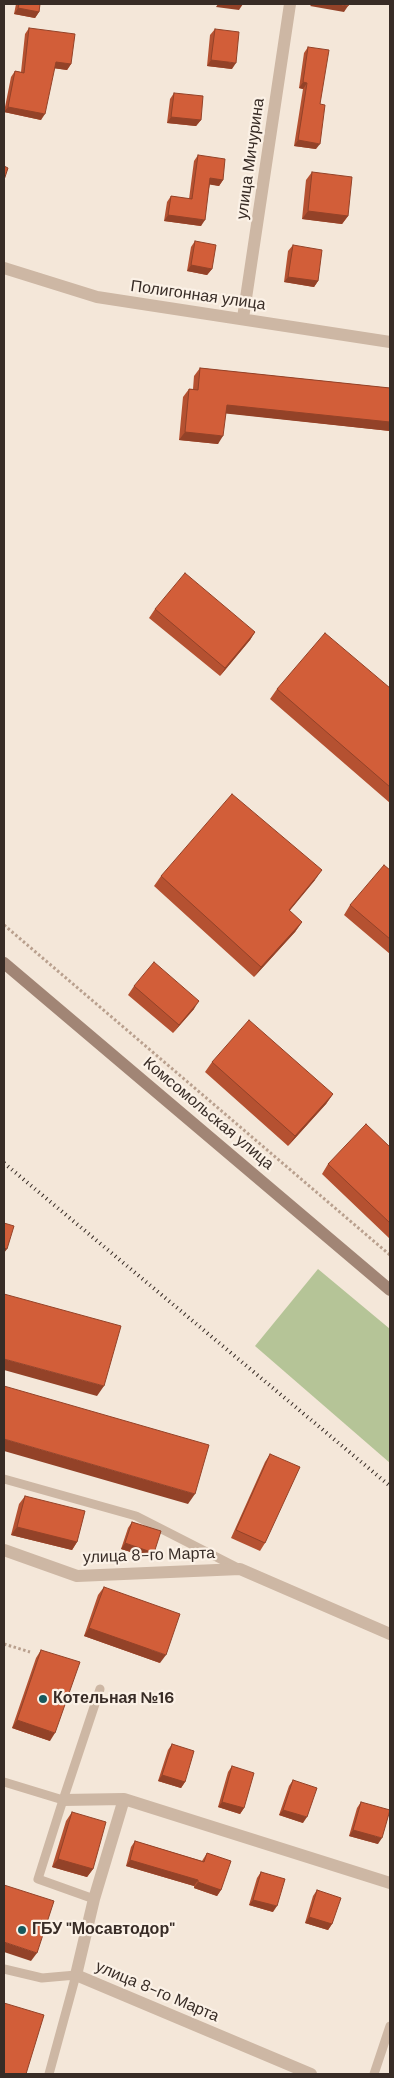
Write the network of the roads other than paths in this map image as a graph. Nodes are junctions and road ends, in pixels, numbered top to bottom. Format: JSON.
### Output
{"nodes":[{"id":1,"x":290,"y":4,"type":"edge"},
{"id":2,"x":4,"y":268,"type":"edge"},
{"id":3,"x":243,"y":318,"type":"junction"},
{"id":4,"x":390,"y":342,"type":"edge"},
{"id":5,"x":4,"y":963,"type":"edge"},
{"id":6,"x":390,"y":1290,"type":"edge"},
{"id":7,"x":4,"y":1480,"type":"edge"},
{"id":8,"x":4,"y":1550,"type":"edge"},
{"id":9,"x":240,"y":1569,"type":"junction"},
{"id":10,"x":390,"y":1634,"type":"edge"},
{"id":11,"x":100,"y":1689,"type":"dead end"},
{"id":12,"x":4,"y":1782,"type":"edge"},
{"id":13,"x":124,"y":1799,"type":"junction"},
{"id":14,"x":63,"y":1800,"type":"junction"},
{"id":15,"x":390,"y":1883,"type":"edge"},
{"id":16,"x":94,"y":1899,"type":"junction"},
{"id":17,"x":4,"y":1969,"type":"edge"},
{"id":18,"x":76,"y":1976,"type":"junction"},
{"id":19,"x":390,"y":2026,"type":"edge"},
{"id":20,"x":49,"y":2074,"type":"edge"},
{"id":21,"x":311,"y":2074,"type":"edge"},
{"id":22,"x":374,"y":2074,"type":"edge"}],
"edges":[{"from":1,"to":3,"type":"street","name":"улица Мичурина"},
{"from":2,"to":3,"type":"street","name":"Полигонная улица"},
{"from":3,"to":4,"type":"street","name":"Полигонная улица"},
{"from":5,"to":6,"type":"street","name":"Комсомольская улица"},
{"from":7,"to":9,"type":"lane","name":"улица 8-го Марта"},
{"from":8,"to":9,"type":"street","name":"улица 8-го Марта"},
{"from":9,"to":10,"type":"street","name":"улица 8-го Марта"},
{"from":11,"to":14,"type":"lane"},
{"from":12,"to":14,"type":"lane"},
{"from":13,"to":14,"type":"street"},
{"from":13,"to":15,"type":"street"},
{"from":13,"to":16,"type":"street","name":"улица 8-го Марта"},
{"from":14,"to":16,"type":"lane"},
{"from":16,"to":18,"type":"street","name":"улица 8-го Марта"},
{"from":17,"to":18,"type":"lane"},
{"from":18,"to":20,"type":"lane"},
{"from":18,"to":21,"type":"street","name":"улица 8-го Марта"},
{"from":19,"to":22,"type":"lane"}]}
